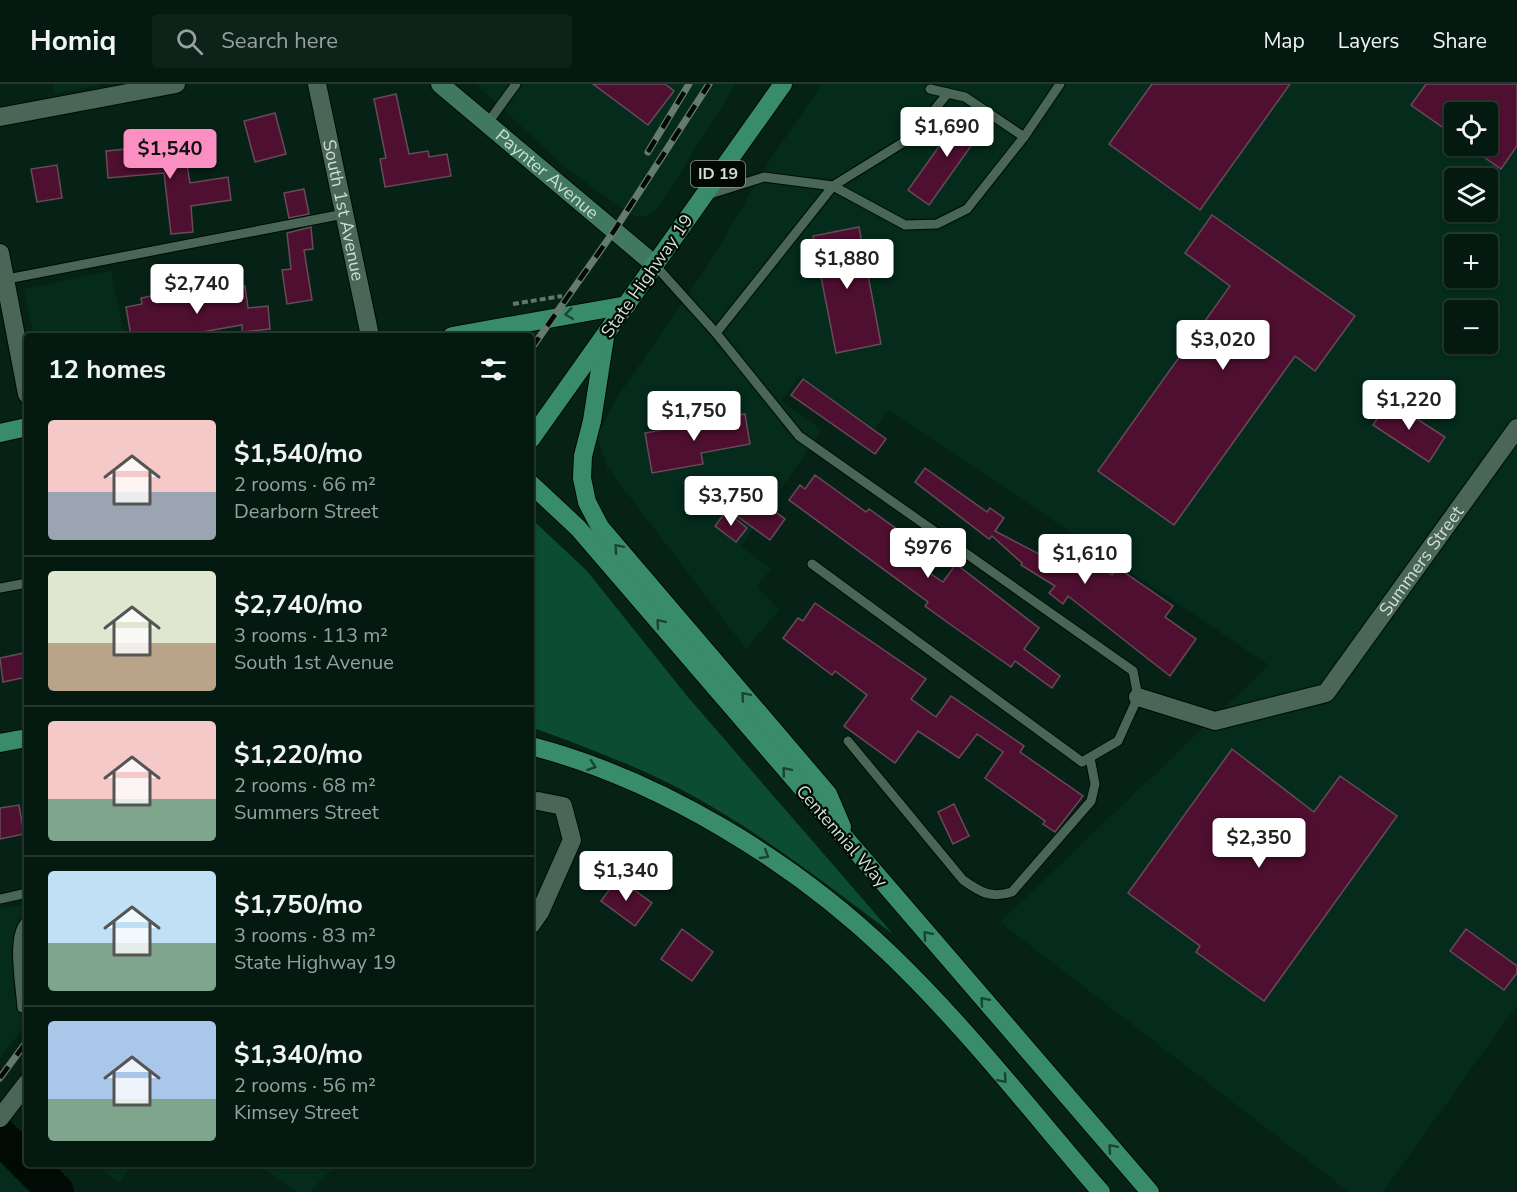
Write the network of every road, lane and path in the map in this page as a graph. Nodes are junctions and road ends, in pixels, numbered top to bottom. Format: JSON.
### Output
{"nodes":[{"id":1,"x":176,"y":84,"type":"edge"},
{"id":2,"x":316,"y":84,"type":"edge"},
{"id":3,"x":440,"y":84,"type":"edge"},
{"id":4,"x":516,"y":84,"type":"edge"},
{"id":5,"x":783,"y":84,"type":"edge"},
{"id":6,"x":1060,"y":84,"type":"edge"},
{"id":7,"x":928,"y":86,"type":"edge"},
{"id":8,"x":948,"y":93,"type":"junction"},
{"id":9,"x":0,"y":117,"type":"edge"},
{"id":10,"x":487,"y":124,"type":"junction"},
{"id":11,"x":1024,"y":137,"type":"junction"},
{"id":12,"x":833,"y":186,"type":"junction"},
{"id":13,"x":702,"y":196,"type":"junction"},
{"id":14,"x":344,"y":214,"type":"junction"},
{"id":15,"x":0,"y":253,"type":"edge"},
{"id":16,"x":654,"y":264,"type":"junction"},
{"id":17,"x":3,"y":280,"type":"edge"},
{"id":18,"x":627,"y":305,"type":"junction"},
{"id":19,"x":369,"y":333,"type":"edge"},
{"id":20,"x":469,"y":333,"type":"edge"},
{"id":21,"x":716,"y":333,"type":"junction"},
{"id":22,"x":605,"y":337,"type":"junction"},
{"id":23,"x":24,"y":380,"type":"edge"},
{"id":24,"x":1517,"y":428,"type":"edge"},
{"id":25,"x":24,"y":429,"type":"edge"},
{"id":26,"x":0,"y":433,"type":"edge"},
{"id":27,"x":534,"y":435,"type":"edge"},
{"id":28,"x":534,"y":487,"type":"edge"},
{"id":29,"x":812,"y":564,"type":"dead end"},
{"id":30,"x":24,"y":584,"type":"edge"},
{"id":31,"x":0,"y":588,"type":"edge"},
{"id":32,"x":1138,"y":697,"type":"junction"},
{"id":33,"x":24,"y":739,"type":"edge"},
{"id":34,"x":848,"y":741,"type":"dead end"},
{"id":35,"x":0,"y":743,"type":"edge"},
{"id":36,"x":534,"y":747,"type":"edge"},
{"id":37,"x":1090,"y":758,"type":"junction"},
{"id":38,"x":538,"y":801,"type":"dead end"},
{"id":39,"x":850,"y":846,"type":"junction"},
{"id":40,"x":24,"y":894,"type":"edge"},
{"id":41,"x":0,"y":899,"type":"edge"},
{"id":42,"x":534,"y":921,"type":"edge"},
{"id":43,"x":24,"y":923,"type":"edge"},
{"id":44,"x":22,"y":1008,"type":"dead end"},
{"id":45,"x":24,"y":1086,"type":"edge"},
{"id":46,"x":0,"y":1118,"type":"edge"},
{"id":47,"x":1101,"y":1192,"type":"edge"},
{"id":48,"x":1150,"y":1192,"type":"edge"}],
"edges":[{"from":1,"to":9,"type":"street"},
{"from":2,"to":14,"type":"street","name":"South 1st Avenue"},
{"from":3,"to":10,"type":"street","name":"Paynter Avenue"},
{"from":4,"to":10,"type":"lane"},
{"from":5,"to":13,"type":"main road","name":"State Highway 19","number":"ID 19"},
{"from":6,"to":11,"type":"lane"},
{"from":7,"to":8,"type":"lane"},
{"from":8,"to":11,"type":"lane"},
{"from":8,"to":12,"type":"lane"},
{"from":10,"to":16,"type":"street","name":"Paynter Avenue"},
{"from":11,"to":12,"type":"lane"},
{"from":12,"to":13,"type":"lane"},
{"from":12,"to":21,"type":"lane"},
{"from":13,"to":16,"type":"main road","name":"State Highway 19","number":"ID 19"},
{"from":14,"to":17,"type":"lane"},
{"from":14,"to":19,"type":"street","name":"South 1st Avenue"},
{"from":15,"to":17,"type":"street"},
{"from":16,"to":18,"type":"main road","name":"State Highway 19","number":"ID 19"},
{"from":16,"to":21,"type":"lane"},
{"from":17,"to":23,"type":"street"},
{"from":18,"to":20,"type":"main road","one_way":true},
{"from":18,"to":22,"type":"main road","name":"State Highway 19","number":"ID 19"},
{"from":21,"to":32,"type":"lane"},
{"from":22,"to":27,"type":"main road","name":"State Highway 19","number":"ID 19"},
{"from":39,"to":22,"type":"main road","one_way":true},
{"from":24,"to":32,"type":"street","name":"Summers Street"},
{"from":25,"to":26,"type":"main road"},
{"from":39,"to":28,"type":"main road","name":"Centennial Way","one_way":true},
{"from":29,"to":37,"type":"lane"},
{"from":30,"to":31,"type":"lane"},
{"from":32,"to":37,"type":"lane"},
{"from":33,"to":35,"type":"main road"},
{"from":34,"to":37,"type":"lane"},
{"from":36,"to":47,"type":"main road","one_way":true},
{"from":38,"to":42,"type":"street"},
{"from":48,"to":39,"type":"main road","name":"Centennial Way","one_way":true},
{"from":40,"to":41,"type":"lane"},
{"from":43,"to":44,"type":"lane"},
{"from":45,"to":46,"type":"street"}]}
